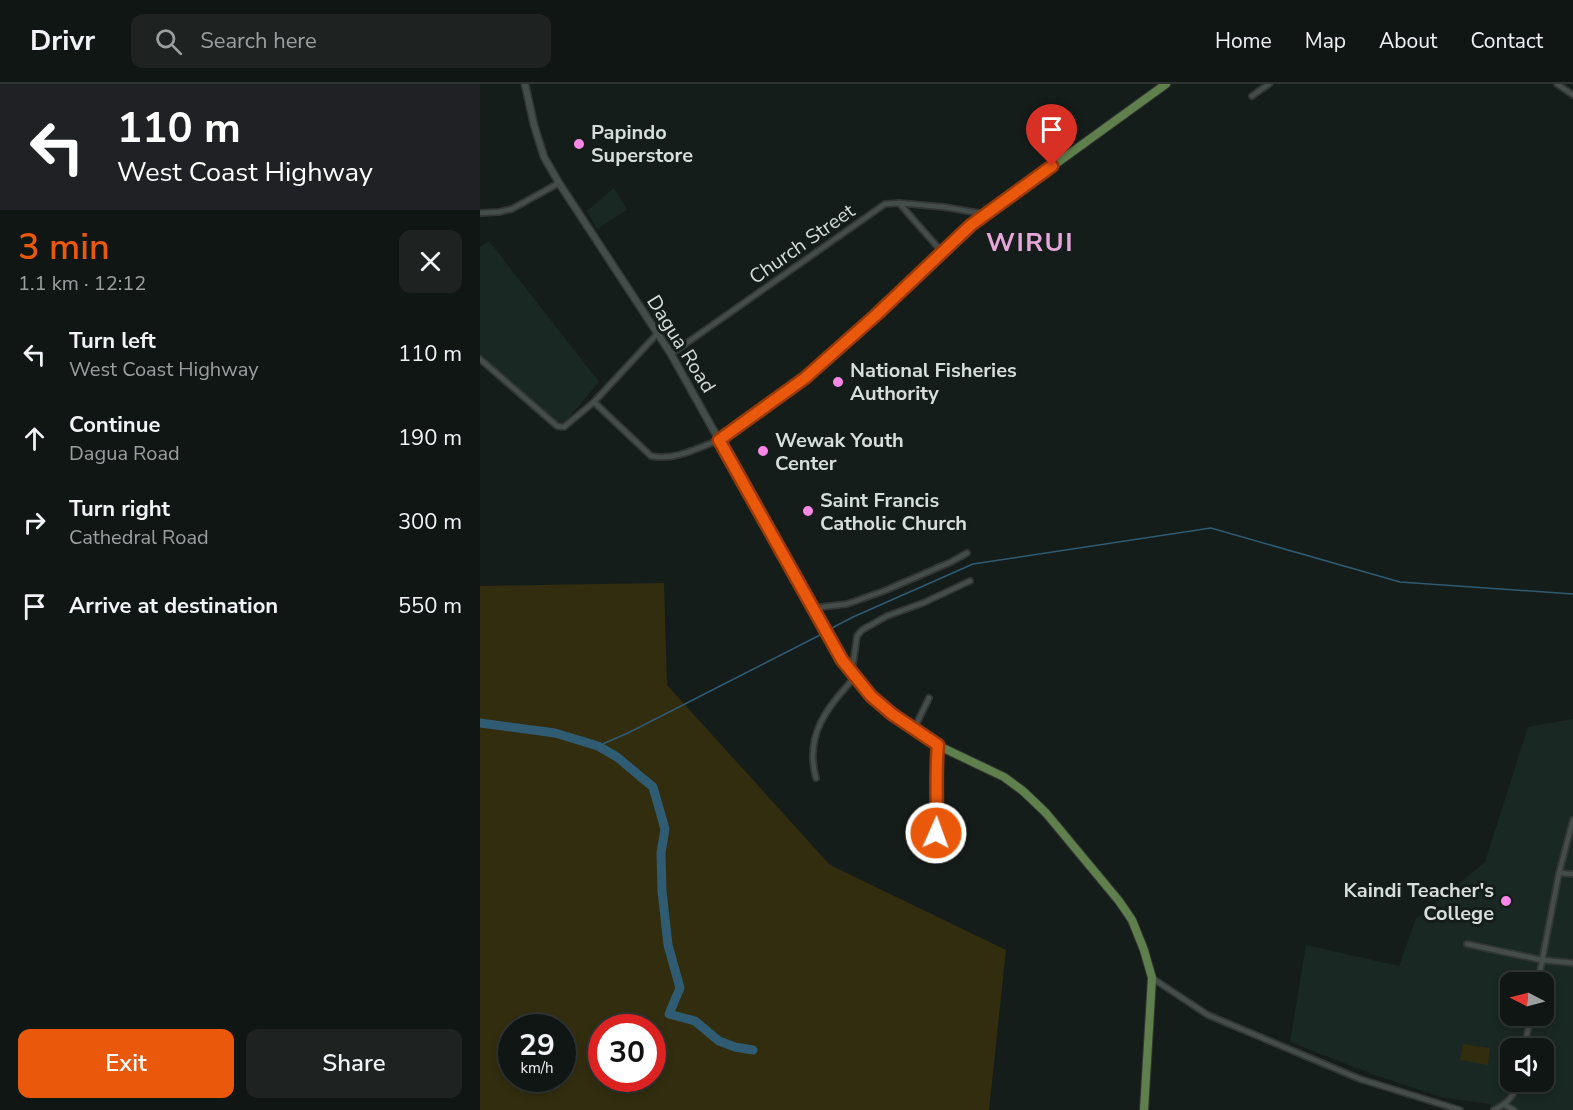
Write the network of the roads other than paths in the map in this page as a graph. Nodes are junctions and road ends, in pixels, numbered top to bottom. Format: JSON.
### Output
{"nodes":[{"id":1,"x":525,"y":84,"type":"edge"},
{"id":2,"x":1166,"y":84,"type":"edge"},
{"id":3,"x":1269,"y":84,"type":"edge"},
{"id":4,"x":1557,"y":84,"type":"edge"},
{"id":5,"x":1573,"y":95,"type":"edge"},
{"id":6,"x":1252,"y":96,"type":"dead end"},
{"id":7,"x":559,"y":183,"type":"junction"},
{"id":8,"x":899,"y":203,"type":"junction"},
{"id":9,"x":480,"y":213,"type":"edge"},
{"id":10,"x":986,"y":214,"type":"junction"},
{"id":11,"x":942,"y":252,"type":"junction"},
{"id":12,"x":657,"y":334,"type":"junction"},
{"id":13,"x":671,"y":354,"type":"junction"},
{"id":14,"x":480,"y":359,"type":"edge"},
{"id":15,"x":594,"y":402,"type":"junction"},
{"id":16,"x":719,"y":440,"type":"junction"},
{"id":17,"x":967,"y":553,"type":"dead end"},
{"id":18,"x":970,"y":581,"type":"dead end"},
{"id":19,"x":813,"y":608,"type":"junction"},
{"id":20,"x":854,"y":675,"type":"junction"},
{"id":21,"x":929,"y":698,"type":"dead end"},
{"id":22,"x":914,"y":730,"type":"junction"},
{"id":23,"x":938,"y":745,"type":"junction"},
{"id":24,"x":816,"y":778,"type":"dead end"},
{"id":25,"x":1573,"y":820,"type":"edge"},
{"id":26,"x":936,"y":833,"type":"dead end"},
{"id":27,"x":1558,"y":873,"type":"junction"},
{"id":28,"x":1573,"y":874,"type":"edge"},
{"id":29,"x":1467,"y":944,"type":"dead end"},
{"id":30,"x":1542,"y":960,"type":"junction"},
{"id":31,"x":1573,"y":963,"type":"edge"},
{"id":32,"x":1540,"y":972,"type":"edge"},
{"id":33,"x":1152,"y":978,"type":"junction"},
{"id":34,"x":1515,"y":1092,"type":"edge"},
{"id":35,"x":1505,"y":1105,"type":"junction"},
{"id":36,"x":1144,"y":1110,"type":"edge"},
{"id":37,"x":1460,"y":1110,"type":"edge"},
{"id":38,"x":1494,"y":1110,"type":"edge"},
{"id":39,"x":1514,"y":1110,"type":"edge"}],
"edges":[{"from":1,"to":7,"type":"street","name":"Dagua Road"},
{"from":2,"to":10,"type":"main road"},
{"from":3,"to":6,"type":"street"},
{"from":4,"to":5,"type":"street"},
{"from":7,"to":9,"type":"street"},
{"from":7,"to":12,"type":"street","name":"Dagua Road"},
{"from":8,"to":10,"type":"street"},
{"from":8,"to":11,"type":"street"},
{"from":8,"to":13,"type":"street","name":"Church Street"},
{"from":10,"to":11,"type":"main road"},
{"from":11,"to":16,"type":"main road"},
{"from":12,"to":13,"type":"street","name":"Dagua Road"},
{"from":12,"to":15,"type":"street"},
{"from":13,"to":16,"type":"street","name":"Dagua Road"},
{"from":14,"to":15,"type":"street"},
{"from":15,"to":16,"type":"street"},
{"from":16,"to":19,"type":"main road","name":"Dagua Road"},
{"from":17,"to":19,"type":"street"},
{"from":18,"to":20,"type":"street"},
{"from":19,"to":20,"type":"main road","name":"Dagua Road"},
{"from":20,"to":22,"type":"main road","name":"Dagua Road"},
{"from":20,"to":24,"type":"street"},
{"from":21,"to":22,"type":"street"},
{"from":22,"to":23,"type":"main road","name":"Dagua Road"},
{"from":23,"to":26,"type":"street"},
{"from":23,"to":33,"type":"main road","name":"Dagua Road"},
{"from":25,"to":27,"type":"street"},
{"from":27,"to":28,"type":"street"},
{"from":27,"to":30,"type":"street"},
{"from":29,"to":30,"type":"street"},
{"from":30,"to":31,"type":"street"},
{"from":30,"to":32,"type":"street"},
{"from":33,"to":36,"type":"main road","name":"Dagua Road"},
{"from":33,"to":37,"type":"street"},
{"from":34,"to":35,"type":"street"},
{"from":35,"to":38,"type":"street"},
{"from":35,"to":39,"type":"street"}]}
